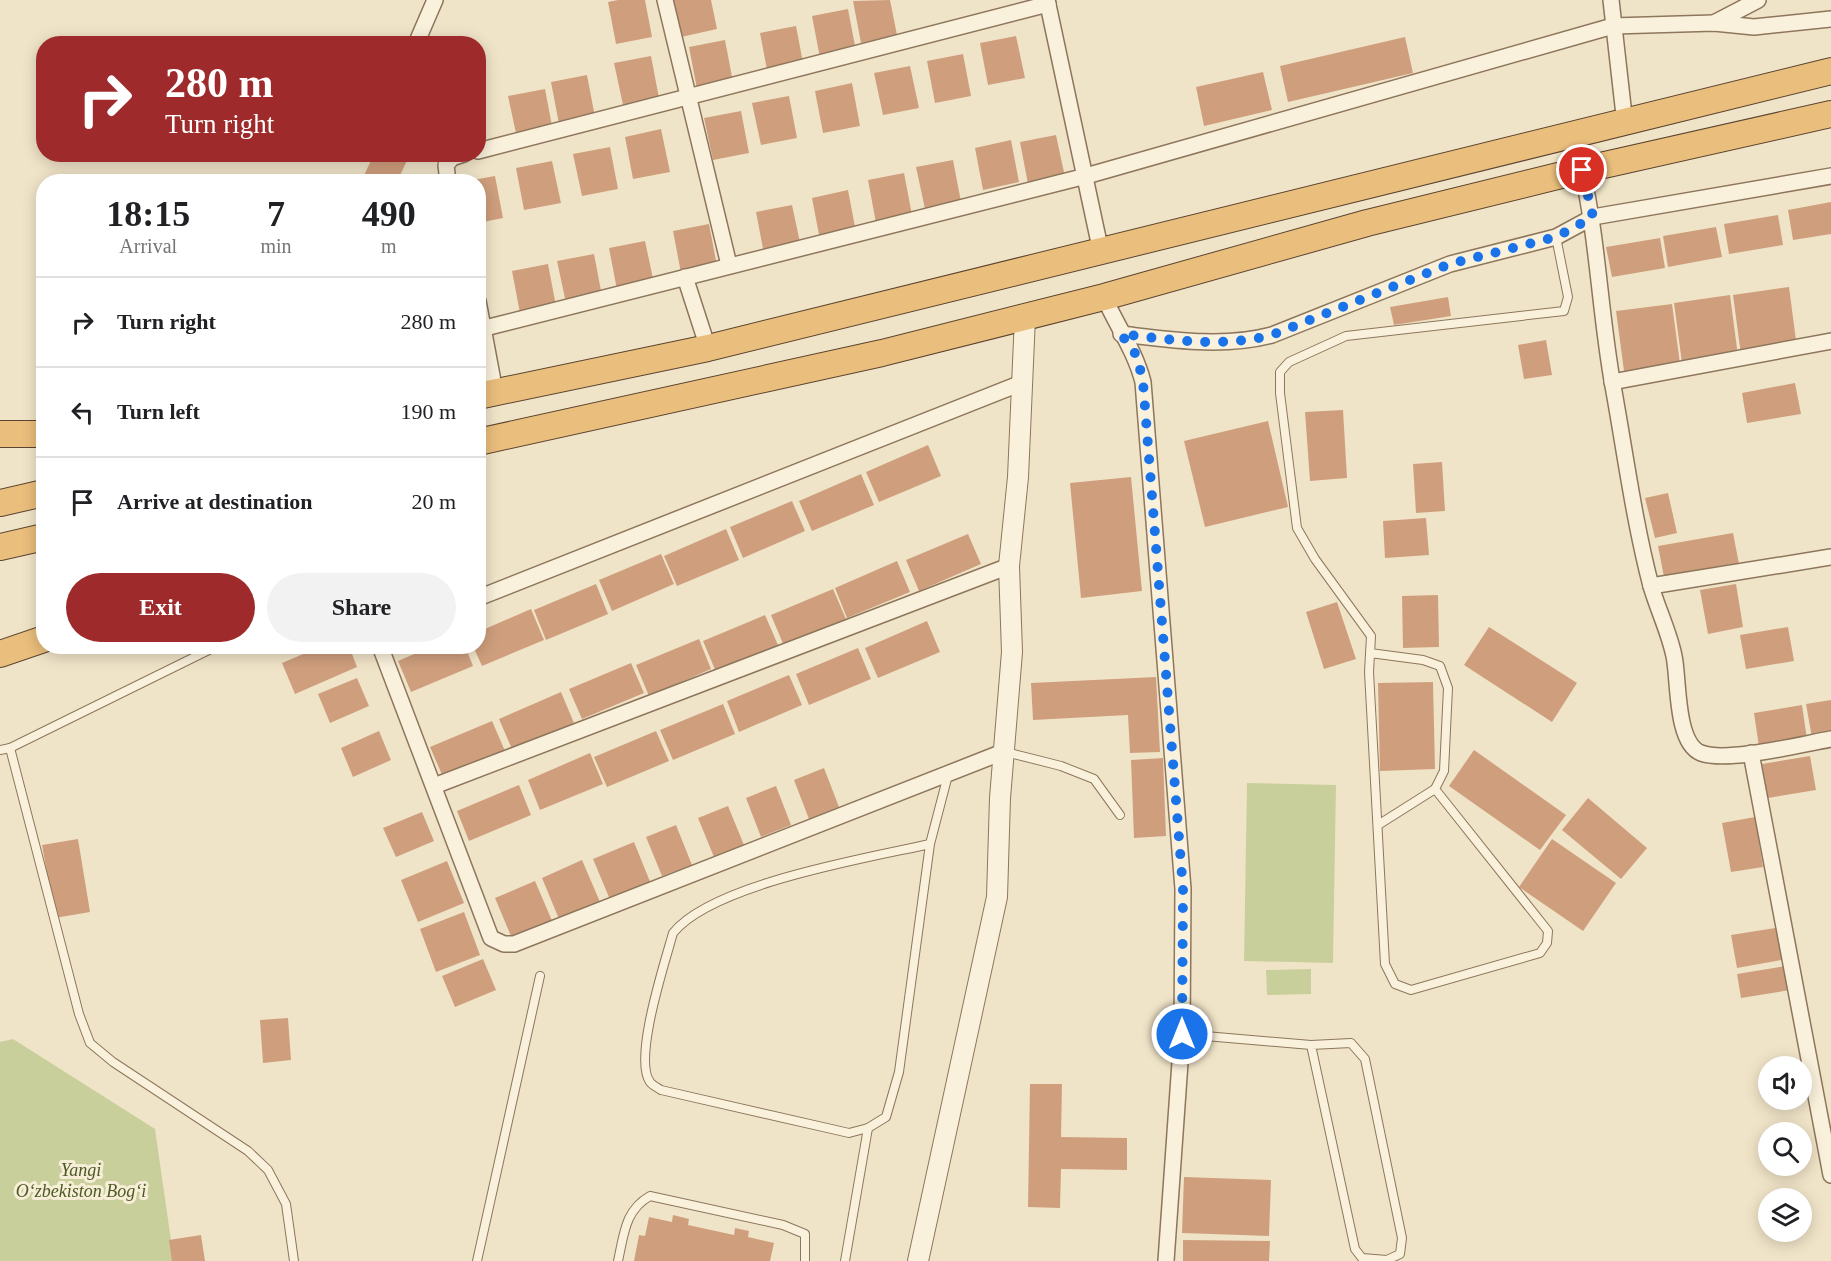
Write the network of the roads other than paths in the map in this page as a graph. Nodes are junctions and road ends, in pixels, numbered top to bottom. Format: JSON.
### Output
{"nodes":[{"id":1,"x":435,"y":0,"type":"edge"},
{"id":2,"x":665,"y":0,"type":"edge"},
{"id":3,"x":1611,"y":0,"type":"edge"},
{"id":4,"x":1758,"y":0,"type":"edge"},
{"id":5,"x":1048,"y":2,"type":"edge"},
{"id":6,"x":1831,"y":19,"type":"edge"},
{"id":7,"x":1714,"y":23,"type":"junction"},
{"id":8,"x":1613,"y":26,"type":"junction"},
{"id":9,"x":419,"y":36,"type":"edge"},
{"id":10,"x":1831,"y":71,"type":"edge"},
{"id":11,"x":689,"y":95,"type":"junction"},
{"id":12,"x":1831,"y":114,"type":"edge"},
{"id":13,"x":1625,"y":124,"type":"junction"},
{"id":14,"x":486,"y":149,"type":"edge"},
{"id":15,"x":1582,"y":170,"type":"junction"},
{"id":16,"x":1086,"y":176,"type":"junction"},
{"id":17,"x":1831,"y":176,"type":"edge"},
{"id":18,"x":1593,"y":217,"type":"junction"},
{"id":19,"x":1556,"y":237,"type":"junction"},
{"id":20,"x":1101,"y":252,"type":"junction"},
{"id":21,"x":729,"y":265,"type":"junction"},
{"id":22,"x":685,"y":276,"type":"junction"},
{"id":23,"x":1104,"y":297,"type":"junction"},
{"id":24,"x":1025,"y":317,"type":"junction"},
{"id":25,"x":486,"y":328,"type":"edge"},
{"id":26,"x":1121,"y":334,"type":"junction"},
{"id":27,"x":1831,"y":341,"type":"edge"},
{"id":28,"x":708,"y":348,"type":"junction"},
{"id":29,"x":1024,"y":382,"type":"junction"},
{"id":30,"x":1612,"y":382,"type":"junction"},
{"id":31,"x":486,"y":394,"type":"edge"},
{"id":32,"x":0,"y":434,"type":"edge"},
{"id":33,"x":36,"y":434,"type":"edge"},
{"id":34,"x":508,"y":436,"type":"junction"},
{"id":35,"x":486,"y":440,"type":"edge"},
{"id":36,"x":486,"y":454,"type":"edge"},
{"id":37,"x":36,"y":496,"type":"edge"},
{"id":38,"x":0,"y":503,"type":"edge"},
{"id":39,"x":36,"y":539,"type":"edge"},
{"id":40,"x":0,"y":547,"type":"edge"},
{"id":41,"x":1831,"y":557,"type":"edge"},
{"id":42,"x":1010,"y":566,"type":"junction"},
{"id":43,"x":1651,"y":586,"type":"junction"},
{"id":44,"x":486,"y":595,"type":"edge"},
{"id":45,"x":36,"y":642,"type":"edge"},
{"id":46,"x":0,"y":654,"type":"edge"},
{"id":47,"x":201,"y":654,"type":"edge"},
{"id":48,"x":383,"y":654,"type":"edge"},
{"id":49,"x":1370,"y":654,"type":"junction"},
{"id":50,"x":1831,"y":739,"type":"edge"},
{"id":51,"x":10,"y":748,"type":"junction"},
{"id":52,"x":0,"y":750,"type":"edge"},
{"id":53,"x":1003,"y":752,"type":"junction"},
{"id":54,"x":1751,"y":753,"type":"junction"},
{"id":55,"x":948,"y":774,"type":"junction"},
{"id":56,"x":434,"y":786,"type":"junction"},
{"id":57,"x":1435,"y":789,"type":"junction"},
{"id":58,"x":1120,"y":815,"type":"dead end"},
{"id":59,"x":1378,"y":825,"type":"junction"},
{"id":60,"x":930,"y":844,"type":"junction"},
{"id":61,"x":540,"y":976,"type":"dead end"},
{"id":62,"x":1182,"y":1034,"type":"junction"},
{"id":63,"x":1311,"y":1045,"type":"junction"},
{"id":64,"x":868,"y":1128,"type":"junction"},
{"id":65,"x":1831,"y":1175,"type":"edge"},
{"id":66,"x":294,"y":1261,"type":"edge"},
{"id":67,"x":477,"y":1261,"type":"edge"},
{"id":68,"x":618,"y":1261,"type":"edge"},
{"id":69,"x":805,"y":1261,"type":"edge"},
{"id":70,"x":845,"y":1261,"type":"edge"},
{"id":71,"x":918,"y":1261,"type":"edge"},
{"id":72,"x":1166,"y":1261,"type":"edge"}],
"edges":[{"from":1,"to":9,"type":"street"},
{"from":2,"to":11,"type":"street"},
{"from":3,"to":8,"type":"street"},
{"from":4,"to":7,"type":"street"},
{"from":5,"to":11,"type":"street"},
{"from":5,"to":16,"type":"street"},
{"from":6,"to":7,"type":"street"},
{"from":7,"to":8,"type":"street"},
{"from":8,"to":13,"type":"street"},
{"from":8,"to":16,"type":"street"},
{"from":10,"to":13,"type":"highway"},
{"from":11,"to":14,"type":"street"},
{"from":11,"to":21,"type":"street"},
{"from":12,"to":15,"type":"highway"},
{"from":13,"to":20,"type":"highway"},
{"from":15,"to":18,"type":"street"},
{"from":15,"to":23,"type":"highway"},
{"from":16,"to":20,"type":"street"},
{"from":16,"to":21,"type":"street"},
{"from":17,"to":18,"type":"street"},
{"from":18,"to":19,"type":"street"},
{"from":18,"to":30,"type":"street"},
{"from":19,"to":26,"type":"street"},
{"from":19,"to":49,"type":"lane"},
{"from":20,"to":28,"type":"highway"},
{"from":21,"to":22,"type":"street"},
{"from":22,"to":25,"type":"street"},
{"from":22,"to":28,"type":"street"},
{"from":23,"to":24,"type":"highway"},
{"from":23,"to":26,"type":"street"},
{"from":24,"to":29,"type":"street"},
{"from":24,"to":34,"type":"highway"},
{"from":26,"to":62,"type":"street"},
{"from":27,"to":30,"type":"street"},
{"from":28,"to":31,"type":"highway"},
{"from":29,"to":42,"type":"street"},
{"from":29,"to":44,"type":"street"},
{"from":30,"to":43,"type":"street"},
{"from":32,"to":33,"type":"highway"},
{"from":34,"to":35,"type":"highway"},
{"from":34,"to":36,"type":"highway"},
{"from":37,"to":38,"type":"highway"},
{"from":39,"to":40,"type":"highway"},
{"from":41,"to":43,"type":"street"},
{"from":42,"to":53,"type":"street"},
{"from":42,"to":56,"type":"street"},
{"from":43,"to":54,"type":"street"},
{"from":45,"to":46,"type":"highway"},
{"from":47,"to":51,"type":"lane"},
{"from":48,"to":56,"type":"street"},
{"from":49,"to":57,"type":"lane"},
{"from":49,"to":59,"type":"lane"},
{"from":50,"to":54,"type":"street"},
{"from":51,"to":52,"type":"lane"},
{"from":51,"to":66,"type":"lane"},
{"from":53,"to":55,"type":"street"},
{"from":53,"to":58,"type":"lane"},
{"from":53,"to":71,"type":"street"},
{"from":54,"to":65,"type":"street"},
{"from":55,"to":56,"type":"street"},
{"from":55,"to":60,"type":"lane"},
{"from":57,"to":59,"type":"lane"},
{"from":57,"to":59,"type":"lane"},
{"from":60,"to":64,"type":"lane"},
{"from":60,"to":64,"type":"lane"},
{"from":61,"to":67,"type":"lane"},
{"from":62,"to":63,"type":"lane"},
{"from":62,"to":72,"type":"street"},
{"from":63,"to":63,"type":"lane"},
{"from":64,"to":70,"type":"lane"},
{"from":68,"to":69,"type":"lane"}]}
